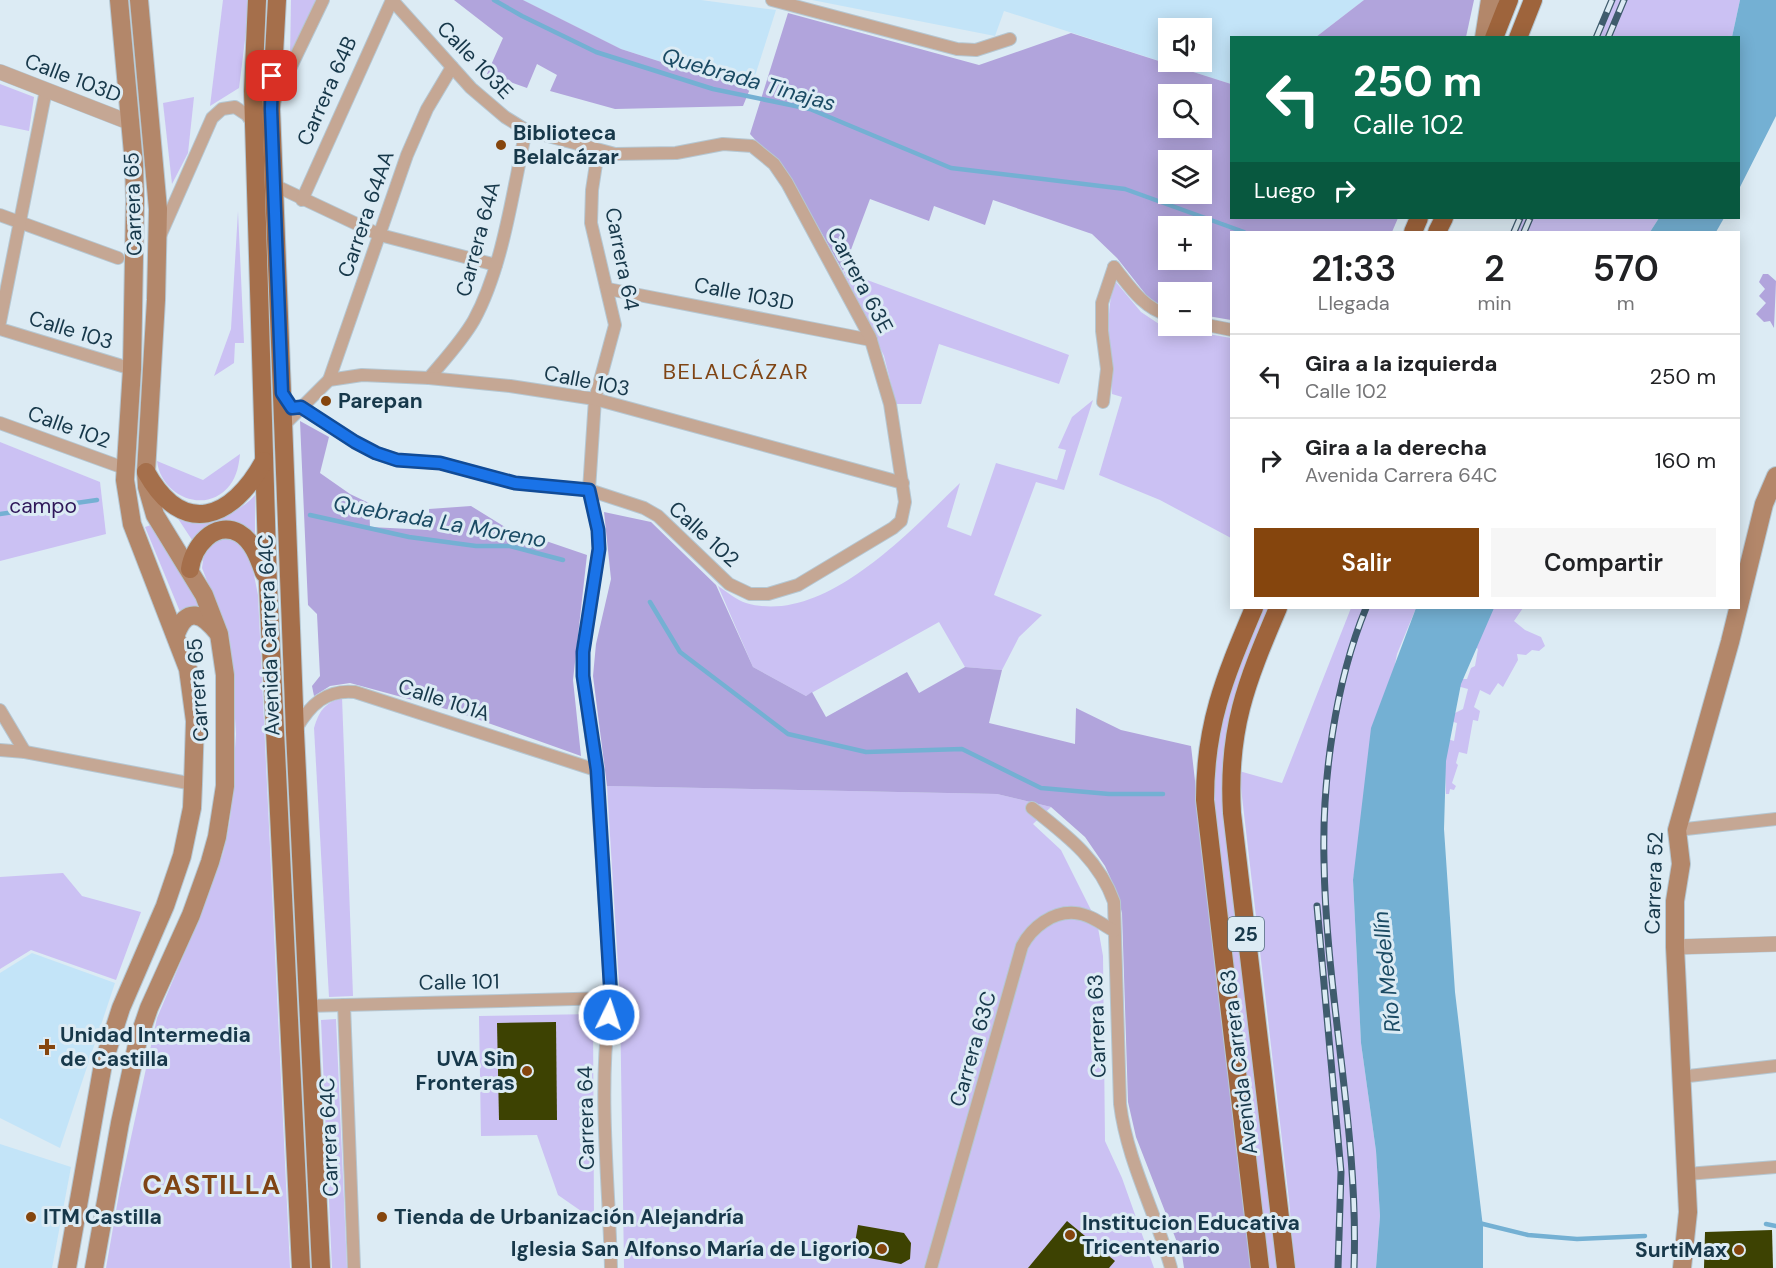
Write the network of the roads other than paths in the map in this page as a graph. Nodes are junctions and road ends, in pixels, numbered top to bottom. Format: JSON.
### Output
{"nodes":[{"id":1,"x":119,"y":0,"type":"edge"},
{"id":2,"x":140,"y":0,"type":"edge"},
{"id":3,"x":257,"y":0,"type":"edge"},
{"id":4,"x":277,"y":0,"type":"edge"},
{"id":5,"x":323,"y":0,"type":"edge"},
{"id":6,"x":392,"y":0,"type":"edge"},
{"id":7,"x":772,"y":0,"type":"edge"},
{"id":8,"x":1490,"y":0,"type":"edge"},
{"id":9,"x":1509,"y":0,"type":"edge"},
{"id":10,"x":1533,"y":0,"type":"edge"},
{"id":11,"x":1484,"y":36,"type":"edge"},
{"id":12,"x":1495,"y":36,"type":"edge"},
{"id":13,"x":1519,"y":36,"type":"edge"},
{"id":14,"x":1010,"y":39,"type":"dead end"},
{"id":15,"x":452,"y":67,"type":"junction"},
{"id":16,"x":0,"y":72,"type":"edge"},
{"id":17,"x":46,"y":90,"type":"junction"},
{"id":18,"x":271,"y":109,"type":"junction"},
{"id":19,"x":131,"y":123,"type":"junction"},
{"id":20,"x":254,"y":125,"type":"junction"},
{"id":21,"x":526,"y":130,"type":"junction"},
{"id":22,"x":752,"y":146,"type":"joint"},
{"id":23,"x":598,"y":151,"type":"junction"},
{"id":24,"x":274,"y":185,"type":"junction"},
{"id":25,"x":302,"y":200,"type":"junction"},
{"id":26,"x":0,"y":215,"type":"edge"},
{"id":27,"x":21,"y":223,"type":"junction"},
{"id":28,"x":380,"y":235,"type":"junction"},
{"id":29,"x":158,"y":243,"type":"junction"},
{"id":30,"x":118,"y":258,"type":"dead end"},
{"id":31,"x":496,"y":265,"type":"junction"},
{"id":32,"x":608,"y":289,"type":"junction"},
{"id":33,"x":1158,"y":311,"type":"edge"},
{"id":34,"x":0,"y":322,"type":"edge"},
{"id":35,"x":1212,"y":326,"type":"edge"},
{"id":36,"x":0,"y":329,"type":"edge"},
{"id":37,"x":1230,"y":330,"type":"edge"},
{"id":38,"x":871,"y":340,"type":"junction"},
{"id":39,"x":132,"y":369,"type":"junction"},
{"id":40,"x":429,"y":378,"type":"junction"},
{"id":41,"x":329,"y":380,"type":"junction"},
{"id":42,"x":282,"y":393,"type":"junction"},
{"id":43,"x":595,"y":399,"type":"junction"},
{"id":44,"x":1103,"y":402,"type":"dead end"},
{"id":45,"x":301,"y":407,"type":"junction"},
{"id":46,"x":0,"y":423,"type":"edge"},
{"id":47,"x":283,"y":426,"type":"junction"},
{"id":48,"x":264,"y":460,"type":"junction"},
{"id":49,"x":124,"y":468,"type":"junction"},
{"id":50,"x":146,"y":472,"type":"junction"},
{"id":51,"x":1776,"y":476,"type":"edge"},
{"id":52,"x":903,"y":483,"type":"junction"},
{"id":53,"x":589,"y":490,"type":"junction"},
{"id":54,"x":901,"y":521,"type":"joint"},
{"id":55,"x":190,"y":569,"type":"junction"},
{"id":56,"x":268,"y":586,"type":"junction"},
{"id":57,"x":1740,"y":601,"type":"edge"},
{"id":58,"x":1254,"y":609,"type":"edge"},
{"id":59,"x":1278,"y":609,"type":"edge"},
{"id":60,"x":1738,"y":609,"type":"edge"},
{"id":61,"x":176,"y":634,"type":"junction"},
{"id":62,"x":219,"y":634,"type":"junction"},
{"id":63,"x":0,"y":710,"type":"edge"},
{"id":64,"x":295,"y":732,"type":"junction"},
{"id":65,"x":0,"y":750,"type":"edge"},
{"id":66,"x":25,"y":752,"type":"junction"},
{"id":67,"x":597,"y":770,"type":"junction"},
{"id":68,"x":193,"y":784,"type":"junction"},
{"id":69,"x":1032,"y":808,"type":"dead end"},
{"id":70,"x":1776,"y":819,"type":"edge"},
{"id":71,"x":1677,"y":830,"type":"junction"},
{"id":72,"x":1114,"y":931,"type":"junction"},
{"id":73,"x":1776,"y":944,"type":"edge"},
{"id":74,"x":1675,"y":947,"type":"junction"},
{"id":75,"x":611,"y":998,"type":"junction"},
{"id":76,"x":344,"y":1005,"type":"junction"},
{"id":77,"x":307,"y":1006,"type":"junction"},
{"id":78,"x":1776,"y":1066,"type":"edge"},
{"id":79,"x":1680,"y":1077,"type":"junction"},
{"id":80,"x":1776,"y":1167,"type":"edge"},
{"id":81,"x":1687,"y":1174,"type":"junction"},
{"id":82,"x":67,"y":1268,"type":"edge"},
{"id":83,"x":94,"y":1268,"type":"edge"},
{"id":84,"x":301,"y":1268,"type":"edge"},
{"id":85,"x":321,"y":1268,"type":"edge"},
{"id":86,"x":354,"y":1268,"type":"edge"},
{"id":87,"x":611,"y":1268,"type":"edge"},
{"id":88,"x":931,"y":1268,"type":"edge"},
{"id":89,"x":1171,"y":1268,"type":"edge"},
{"id":90,"x":1260,"y":1268,"type":"edge"},
{"id":91,"x":1286,"y":1268,"type":"edge"},
{"id":92,"x":1682,"y":1268,"type":"edge"}],
"edges":[{"from":1,"to":19,"type":"main road","name":"Carrera 65"},
{"from":2,"to":29,"type":"main road","name":"Carrera 65"},
{"from":3,"to":20,"type":"main road","name":"Avenida Carrera 64C"},
{"from":4,"to":18,"type":"main road","name":"Avenida Carrera 64C"},
{"from":5,"to":18,"type":"street"},
{"from":6,"to":15,"type":"street","name":"Calle 103E"},
{"from":6,"to":25,"type":"street","name":"Carrera 64B"},
{"from":7,"to":14,"type":"street"},
{"from":8,"to":11,"type":"main road"},
{"from":9,"to":12,"type":"highway"},
{"from":10,"to":13,"type":"highway"},
{"from":15,"to":21,"type":"street","name":"Calle 103E"},
{"from":15,"to":28,"type":"street","name":"Carrera 64AA"},
{"from":16,"to":17,"type":"street","name":"Calle 103D"},
{"from":17,"to":19,"type":"street","name":"Calle 103D"},
{"from":17,"to":27,"type":"street"},
{"from":18,"to":24,"type":"main road","name":"Avenida Carrera 64C"},
{"from":19,"to":39,"type":"main road","name":"Carrera 65"},
{"from":20,"to":29,"type":"street"},
{"from":20,"to":48,"type":"main road","name":"Avenida Carrera 64C"},
{"from":21,"to":23,"type":"street","name":"Calle 103E"},
{"from":21,"to":31,"type":"street","name":"Carrera 64A"},
{"from":22,"to":23,"type":"street","name":"Calle 103E"},
{"from":22,"to":38,"type":"street","name":"Carrera 63E"},
{"from":23,"to":32,"type":"street","name":"Carrera 64"},
{"from":24,"to":25,"type":"street"},
{"from":24,"to":42,"type":"main road","name":"Avenida Carrera 64C"},
{"from":25,"to":28,"type":"street"},
{"from":26,"to":27,"type":"street"},
{"from":27,"to":30,"type":"street"},
{"from":27,"to":34,"type":"street"},
{"from":28,"to":31,"type":"street"},
{"from":28,"to":41,"type":"street","name":"Carrera 64AA"},
{"from":29,"to":50,"type":"main road","name":"Carrera 65"},
{"from":31,"to":40,"type":"street","name":"Carrera 64A"},
{"from":32,"to":38,"type":"street","name":"Calle 103D"},
{"from":32,"to":43,"type":"street","name":"Carrera 64"},
{"from":33,"to":44,"type":"street"},
{"from":35,"to":37,"type":"street"},
{"from":36,"to":39,"type":"street","name":"Calle 103"},
{"from":38,"to":52,"type":"street","name":"Carrera 63E"},
{"from":39,"to":49,"type":"main road","name":"Carrera 65"},
{"from":40,"to":41,"type":"street","name":"Calle 103"},
{"from":40,"to":43,"type":"street","name":"Calle 103"},
{"from":41,"to":45,"type":"street"},
{"from":42,"to":45,"type":"street"},
{"from":42,"to":47,"type":"main road","name":"Avenida Carrera 64C"},
{"from":43,"to":52,"type":"street","name":"Calle 103"},
{"from":43,"to":53,"type":"street","name":"Carrera 64"},
{"from":45,"to":47,"type":"street"},
{"from":45,"to":53,"type":"street","name":"Calle 102"},
{"from":46,"to":49,"type":"street","name":"Calle 102"},
{"from":47,"to":64,"type":"main road","name":"Avenida Carrera 64C"},
{"from":48,"to":50,"type":"main road"},
{"from":48,"to":56,"type":"main road","name":"Avenida Carrera 64C"},
{"from":49,"to":61,"type":"main road","name":"Carrera 65"},
{"from":50,"to":55,"type":"main road","name":"Carrera 65"},
{"from":51,"to":57,"type":"main road","name":"Carrera 52"},
{"from":52,"to":54,"type":"street","name":"Carrera 63E"},
{"from":53,"to":54,"type":"street","name":"Calle 102"},
{"from":53,"to":67,"type":"street","name":"Carrera 64"},
{"from":55,"to":56,"type":"main road"},
{"from":55,"to":62,"type":"main road","name":"Carrera 65"},
{"from":56,"to":84,"type":"main road","name":"Avenida Carrera 64C"},
{"from":58,"to":90,"type":"highway","name":"Avenida Carrera 63","number":"25"},
{"from":59,"to":91,"type":"highway","name":"Avenida Carrera 63","number":"25"},
{"from":60,"to":71,"type":"main road","name":"Carrera 52"},
{"from":61,"to":62,"type":"main road"},
{"from":61,"to":68,"type":"main road","name":"Carrera 65"},
{"from":62,"to":83,"type":"main road","name":"Carrera 65"},
{"from":63,"to":66,"type":"street"},
{"from":64,"to":67,"type":"street","name":"Calle 101A"},
{"from":64,"to":77,"type":"main road","name":"Avenida Carrera 64C"},
{"from":65,"to":66,"type":"street"},
{"from":66,"to":68,"type":"street"},
{"from":67,"to":75,"type":"street","name":"Carrera 64"},
{"from":68,"to":82,"type":"main road","name":"Carrera 65"},
{"from":69,"to":72,"type":"street","name":"Carrera 63"},
{"from":70,"to":71,"type":"street"},
{"from":71,"to":74,"type":"main road","name":"Carrera 52"},
{"from":72,"to":88,"type":"street","name":"Carrera 63C"},
{"from":72,"to":89,"type":"street","name":"Carrera 63"},
{"from":73,"to":74,"type":"street"},
{"from":74,"to":79,"type":"main road","name":"Carrera 52"},
{"from":75,"to":76,"type":"street","name":"Calle 101"},
{"from":75,"to":87,"type":"street","name":"Carrera 64"},
{"from":76,"to":77,"type":"street","name":"Calle 101"},
{"from":76,"to":86,"type":"street","name":"Carrera 64C"},
{"from":77,"to":85,"type":"main road","name":"Avenida Carrera 64C"},
{"from":78,"to":79,"type":"street"},
{"from":79,"to":81,"type":"main road","name":"Carrera 52"},
{"from":80,"to":81,"type":"street"},
{"from":81,"to":92,"type":"main road","name":"Carrera 52"}]}
